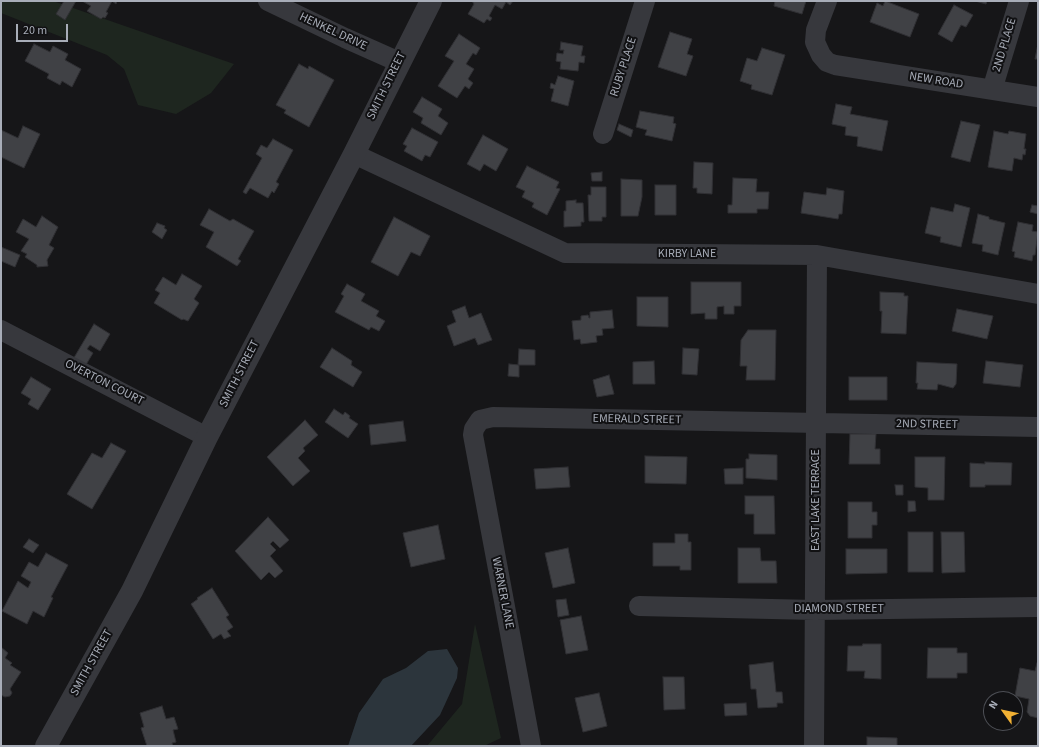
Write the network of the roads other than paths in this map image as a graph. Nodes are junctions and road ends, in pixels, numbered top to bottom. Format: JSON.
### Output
{"nodes":[{"id":1,"x":268,"y":1,"type":"edge"},
{"id":2,"x":431,"y":1,"type":"edge"},
{"id":3,"x":645,"y":1,"type":"edge"},
{"id":4,"x":826,"y":1,"type":"edge"},
{"id":5,"x":1019,"y":1,"type":"edge"},
{"id":6,"x":399,"y":62,"type":"junction"},
{"id":7,"x":992,"y":90,"type":"junction"},
{"id":8,"x":1038,"y":97,"type":"edge"},
{"id":9,"x":603,"y":134,"type":"dead end"},
{"id":10,"x":354,"y":154,"type":"junction"},
{"id":11,"x":817,"y":255,"type":"junction"},
{"id":12,"x":1038,"y":294,"type":"edge"},
{"id":13,"x":1,"y":330,"type":"edge"},
{"id":14,"x":816,"y":423,"type":"junction"},
{"id":15,"x":1038,"y":427,"type":"edge"},
{"id":16,"x":207,"y":437,"type":"junction"},
{"id":17,"x":474,"y":441,"type":"joint"},
{"id":18,"x":639,"y":606,"type":"dead end"},
{"id":19,"x":1038,"y":607,"type":"edge"},
{"id":20,"x":815,"y":610,"type":"junction"},
{"id":21,"x":46,"y":746,"type":"edge"},
{"id":22,"x":531,"y":746,"type":"edge"},
{"id":23,"x":814,"y":746,"type":"edge"}],
"edges":[{"from":1,"to":6,"type":"street","name":"HENKEL DRIVE"},
{"from":2,"to":6,"type":"street","name":"SMITH STREET"},
{"from":3,"to":9,"type":"street","name":"RUBY PLACE"},
{"from":4,"to":7,"type":"street","name":"NEW ROAD"},
{"from":5,"to":7,"type":"street","name":"2ND PLACE"},
{"from":6,"to":10,"type":"street","name":"SMITH STREET"},
{"from":7,"to":8,"type":"street","name":"NEW ROAD"},
{"from":10,"to":11,"type":"street","name":"KIRBY LANE"},
{"from":10,"to":16,"type":"street","name":"SMITH STREET"},
{"from":11,"to":12,"type":"street","name":"KIRBY LANE"},
{"from":11,"to":14,"type":"street","name":"EAST LAKE TERRACE"},
{"from":13,"to":16,"type":"street","name":"OVERTON COURT"},
{"from":14,"to":15,"type":"street","name":"2ND STREET"},
{"from":14,"to":17,"type":"street","name":"EMERALD STREET"},
{"from":14,"to":20,"type":"street","name":"EAST LAKE TERRACE"},
{"from":16,"to":21,"type":"street","name":"SMITH STREET"},
{"from":17,"to":22,"type":"street","name":"WARNER LANE"},
{"from":18,"to":20,"type":"street","name":"DIAMOND STREET"},
{"from":19,"to":20,"type":"street","name":"DIAMOND STREET"},
{"from":20,"to":23,"type":"street","name":"EAST LAKE TERRACE"}]}
